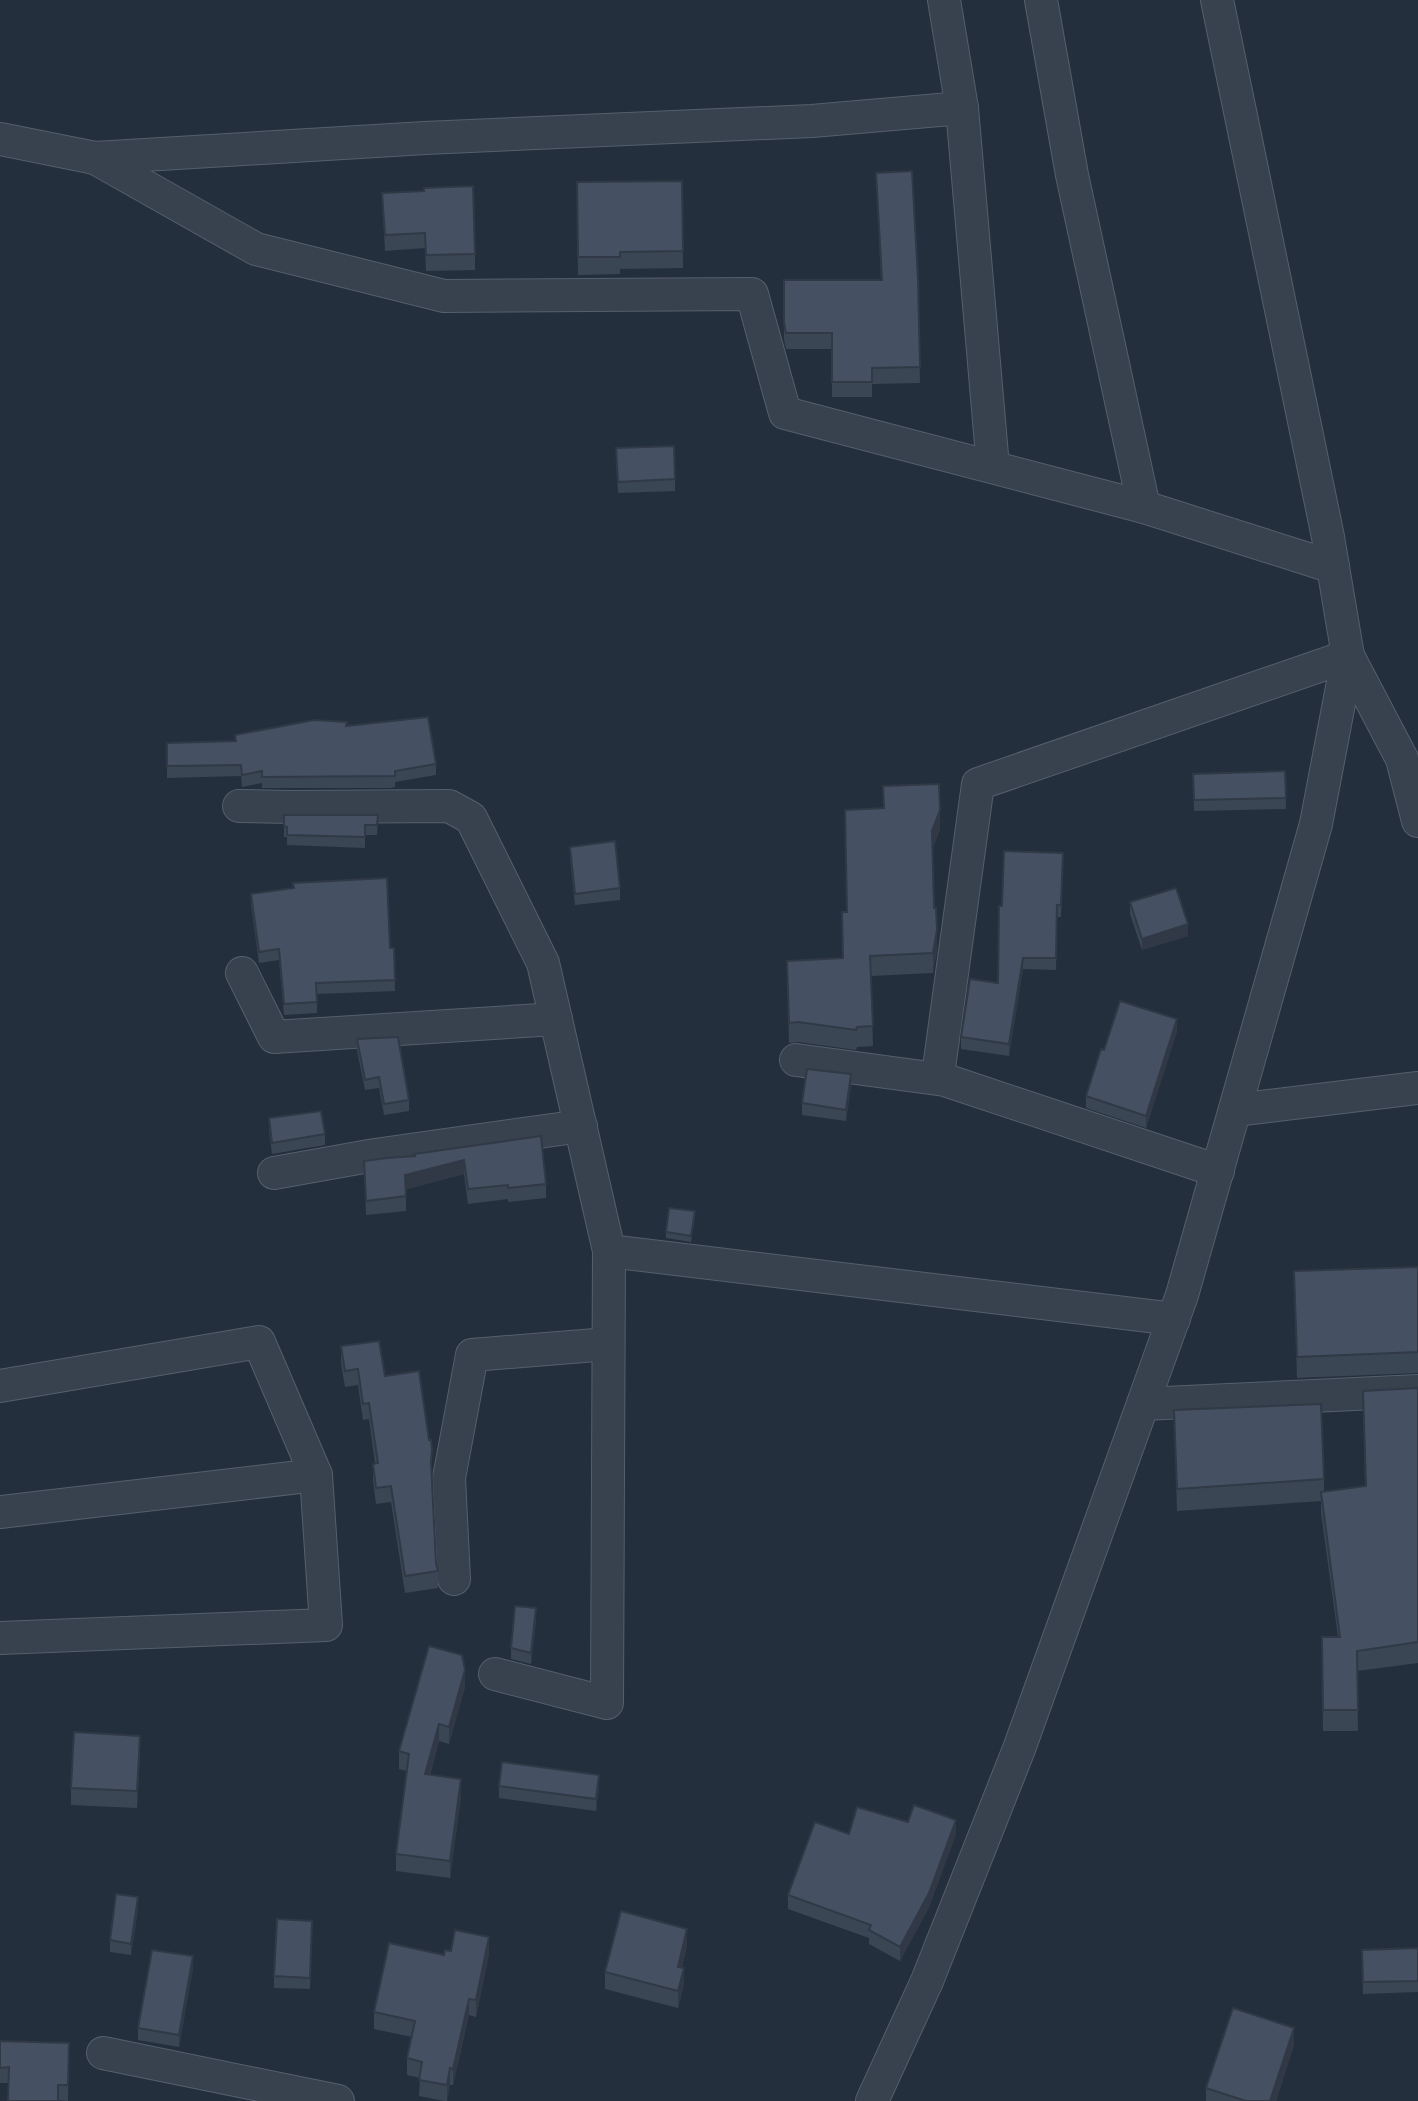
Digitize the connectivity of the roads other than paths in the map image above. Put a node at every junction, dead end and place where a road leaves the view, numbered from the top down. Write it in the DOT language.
graph roads {
  1 [pos="944,0"];
  2 [pos="1041,0"];
  3 [pos="1217,0"];
  4 [pos="962,108"];
  5 [pos="0,139"];
  6 [pos="96,158"];
  7 [pos="993,467"];
  8 [pos="1144,507"];
  9 [pos="1333,567"];
  10 [pos="1348,656"];
  11 [pos="239,806"];
  12 [pos="1418,821"];
  13 [pos="242,973"];
  14 [pos="556,1019"];
  15 [pos="796,1060"];
  16 [pos="939,1068"];
  17 [pos="1418,1088"];
  18 [pos="1235,1110"];
  19 [pos="580,1126"];
  20 [pos="1218,1171"];
  21 [pos="274,1173"];
  22 [pos="609,1251"];
  23 [pos="1174,1319"];
  24 [pos="608,1344"];
  25 [pos="0,1386"];
  26 [pos="1418,1391"];
  27 [pos="1143,1404"];
  28 [pos="316,1475"];
  29 [pos="0,1512"];
  30 [pos="454,1579"];
  31 [pos="0,1638"];
  32 [pos="495,1674"];
  33 [pos="103,2053"];
  34 [pos="338,2101"];
  35 [pos="872,2101"];
  1 -- 4 [label="street"];
  2 -- 8 [label="street"];
  3 -- 9 [label="street"];
  4 -- 6 [label="street"];
  4 -- 7 [label="street"];
  5 -- 6 [label="street"];
  6 -- 7 [label="street"];
  7 -- 8 [label="street"];
  8 -- 9 [label="street"];
  9 -- 10 [label="street"];
  10 -- 12 [label="street"];
  10 -- 16 [label="street"];
  10 -- 18 [label="street"];
  11 -- 14 [label="street"];
  13 -- 14 [label="street"];
  14 -- 19 [label="street"];
  15 -- 20 [label="street"];
  17 -- 18 [label="street"];
  18 -- 20 [label="street"];
  19 -- 21 [label="street"];
  19 -- 22 [label="street"];
  20 -- 23 [label="street"];
  22 -- 23 [label="street"];
  22 -- 24 [label="street"];
  23 -- 27 [label="street"];
  24 -- 30 [label="street"];
  24 -- 32 [label="street"];
  25 -- 28 [label="street"];
  26 -- 27 [label="street"];
  27 -- 35 [label="street"];
  28 -- 29 [label="street"];
  28 -- 31 [label="street"];
  33 -- 34 [label="street"];
}
